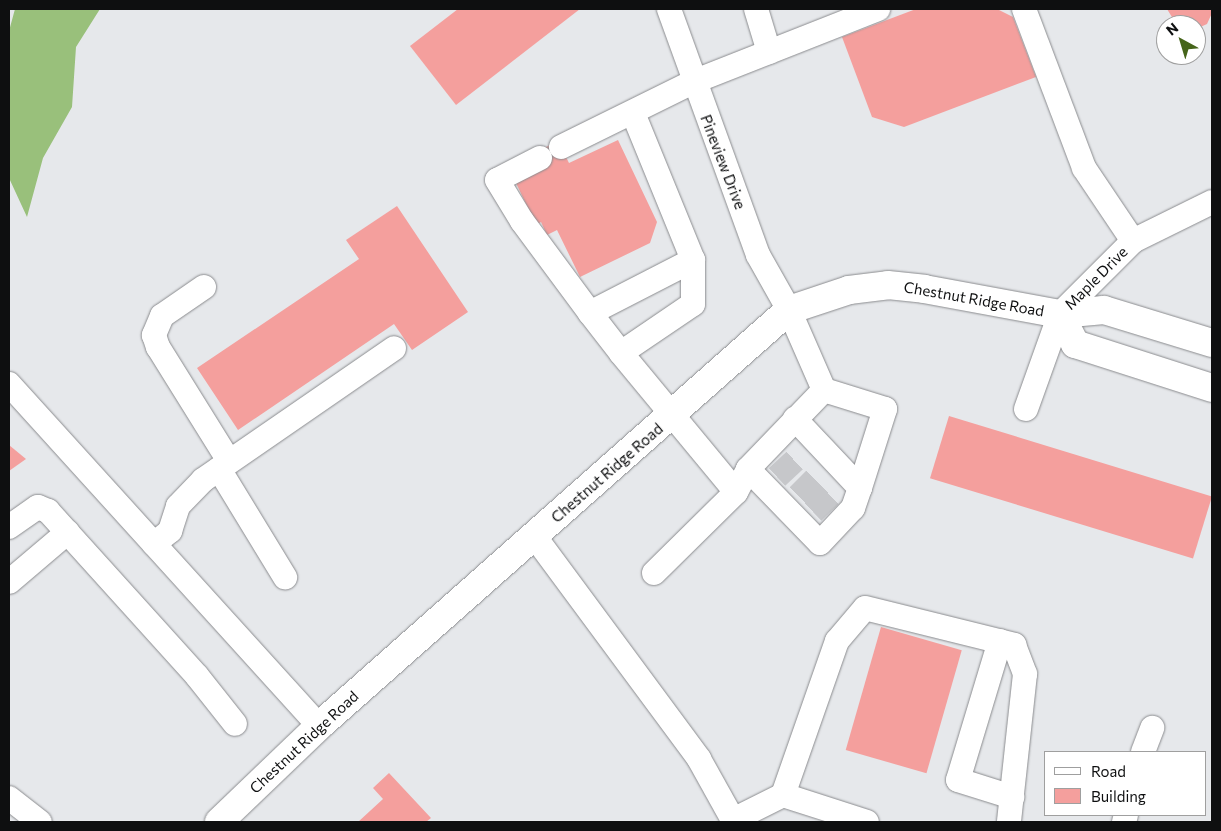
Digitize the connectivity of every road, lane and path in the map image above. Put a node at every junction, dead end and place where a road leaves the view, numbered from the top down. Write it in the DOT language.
graph roads {
  1 [pos="670,9"];
  2 [pos="756,9"];
  3 [pos="878,9"];
  4 [pos="1024,9"];
  5 [pos="769,52"];
  6 [pos="693,82"];
  7 [pos="633,113"];
  8 [pos="540,158"];
  9 [pos="515,170"];
  10 [pos="1212,202"];
  11 [pos="1133,241"];
  12 [pos="693,260"];
  13 [pos="204,287"];
  14 [pos="790,310"];
  15 [pos="590,313"];
  16 [pos="1060,314"];
  17 [pos="1212,344"];
  18 [pos="394,348"];
  19 [pos="621,353"];
  20 [pos="9,384"];
  21 [pos="1212,388"];
  22 [pos="824,390"];
  23 [pos="1026,409"];
  24 [pos="672,415"];
  25 [pos="795,419"];
  26 [pos="224,465"];
  27 [pos="748,469"];
  28 [pos="840,477"];
  29 [pos="736,492"];
  30 [pos="9,527"];
  31 [pos="68,532"];
  32 [pos="535,537"];
  33 [pos="154,544"];
  34 [pos="654,573"];
  35 [pos="285,577"];
  36 [pos="9,582"];
  37 [pos="1000,641"];
  38 [pos="235,724"];
  39 [pos="319,726"];
  40 [pos="1152,728"];
  41 [pos="1143,751"];
  42 [pos="783,795"];
  43 [pos="9,798"];
  44 [pos="1012,798"];
  45 [pos="733,821"];
  46 [pos="40,822"];
  47 [pos="219,822"];
  48 [pos="867,822"];
  49 [pos="1009,822"];
  1 -- 6 [label="street, Pineview Drive"];
  2 -- 5 [label="street"];
  3 -- 5 [label="street"];
  4 -- 11 [label="street"];
  5 -- 6 [label="street"];
  6 -- 7 [label="street"];
  6 -- 14 [label="street, Pineview Drive"];
  7 -- 9 [label="street"];
  7 -- 12 [label="street"];
  8 -- 9 [label="street"];
  9 -- 15 [label="street"];
  10 -- 11 [label="street, Maple Drive"];
  11 -- 16 [label="street, Maple Drive"];
  12 -- 15 [label="street"];
  12 -- 19 [label="street"];
  13 -- 26 [label="street"];
  14 -- 16 [label="main road, Chestnut Ridge Road"];
  14 -- 22 [label="street, Pineview Drive"];
  14 -- 24 [label="main road, Chestnut Ridge Road"];
  15 -- 19 [label="street"];
  16 -- 17 [label="main road, Chestnut Ridge Road"];
  16 -- 21 [label="main road, Chestnut Ridge Road"];
  16 -- 23 [label="street"];
  18 -- 26 [label="street"];
  19 -- 24 [label="street"];
  20 -- 33 [label="street"];
  22 -- 25 [label="street"];
  22 -- 28 [label="street"];
  24 -- 29 [label="street"];
  24 -- 32 [label="main road, Chestnut Ridge Road"];
  25 -- 27 [label="street"];
  25 -- 28 [label="street"];
  26 -- 33 [label="street"];
  26 -- 35 [label="street"];
  27 -- 28 [label="street"];
  27 -- 29 [label="street"];
  29 -- 34 [label="street"];
  30 -- 31 [label="street"];
  31 -- 36 [label="street"];
  31 -- 38 [label="street"];
  32 -- 39 [label="main road, Chestnut Ridge Road"];
  32 -- 45 [label="street"];
  33 -- 39 [label="street"];
  37 -- 42 [label="street"];
  37 -- 44 [label="street"];
  37 -- 44 [label="street"];
  39 -- 47 [label="main road, Chestnut Ridge Road"];
  40 -- 41 [label="street"];
  42 -- 45 [label="street"];
  42 -- 48 [label="street"];
  43 -- 46 [label="street"];
  44 -- 49 [label="street"];
}
